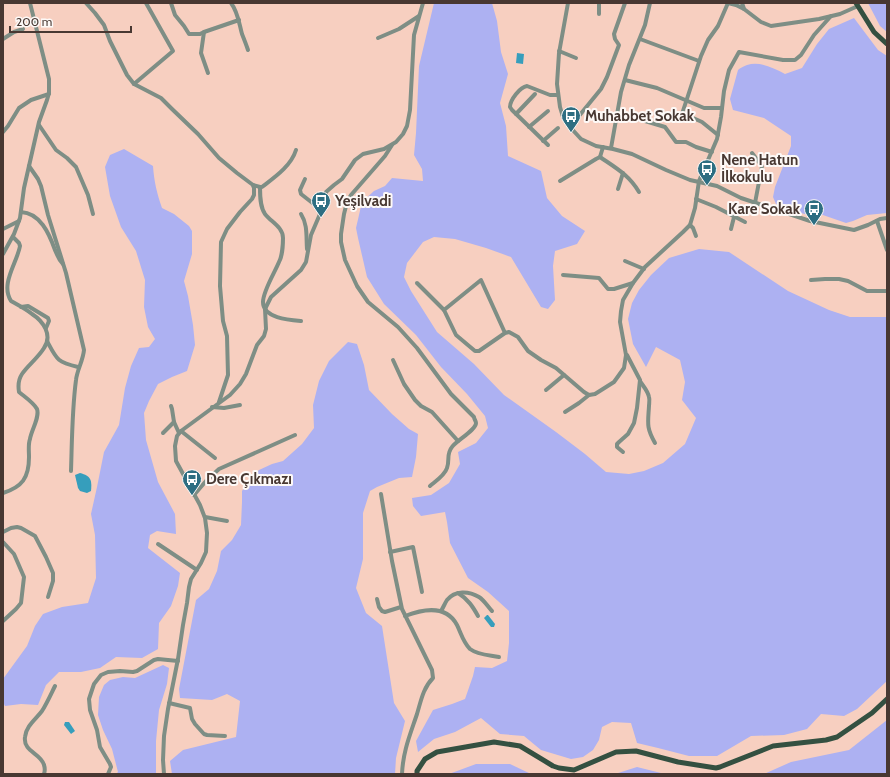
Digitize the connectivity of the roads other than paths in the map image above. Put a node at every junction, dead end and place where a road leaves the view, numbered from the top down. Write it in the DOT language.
graph roads {
  1 [pos="30,3"];
  2 [pos="86,3"];
  3 [pos="146,3"];
  4 [pos="171,3"];
  5 [pos="231,3"];
  6 [pos="423,3"];
  7 [pos="568,3"];
  8 [pos="599,3"];
  9 [pos="625,3"];
  10 [pos="650,3"];
  11 [pos="742,3"];
  12 [pos="857,4"];
  13 [pos="744,9"];
  14 [pos="598,14"];
  15 [pos="420,15"];
  16 [pos="831,16"];
  17 [pos="239,20"];
  18 [pos="23,29"];
  19 [pos="204,32"];
  20 [pos="378,38"];
  21 [pos="3,39"];
  22 [pos="640,39"];
  23 [pos="887,44"];
  24 [pos="248,50"];
  25 [pos="559,51"];
  26 [pos="576,58"];
  27 [pos="699,61"];
  28 [pos="208,73"];
  29 [pos="624,80"];
  30 [pos="134,84"];
  31 [pos="49,94"];
  32 [pos="535,94"];
  33 [pos="558,95"];
  34 [pos="686,100"];
  35 [pos="722,108"];
  36 [pos="548,111"];
  37 [pos="516,114"];
  38 [pos="617,114"];
  39 [pos="39,125"];
  40 [pos="529,127"];
  41 [pos="570,127"];
  42 [pos="558,128"];
  43 [pos="3,132"];
  44 [pos="718,135"];
  45 [pos="543,141"];
  46 [pos="394,143"];
  47 [pos="548,146"];
  48 [pos="603,147"];
  49 [pos="611,148"];
  50 [pos="296,150"];
  51 [pos="712,152"];
  52 [pos="752,153"];
  53 [pos="600,157"];
  54 [pos="29,166"];
  55 [pos="623,173"];
  56 [pos="305,179"];
  57 [pos="560,181"];
  58 [pos="699,181"];
  59 [pos="253,185"];
  60 [pos="260,187"];
  61 [pos="618,189"];
  62 [pos="639,192"];
  63 [pos="696,199"];
  64 [pos="755,203"];
  65 [pos="21,212"];
  66 [pos="93,214"];
  67 [pos="301,214"];
  68 [pos="320,214"];
  69 [pos="734,217"];
  70 [pos="887,218"];
  71 [pos="877,221"];
  72 [pos="19,222"];
  73 [pos="745,222"];
  74 [pos="690,225"];
  75 [pos="3,229"];
  76 [pos="731,229"];
  77 [pos="696,236"];
  78 [pos="13,237"];
  79 [pos="887,250"];
  80 [pos="3,254"];
  81 [pos="308,254"];
  82 [pos="625,261"];
  83 [pos="64,266"];
  84 [pos="644,269"];
  85 [pos="563,275"];
  86 [pos="810,280"];
  87 [pos="417,283"];
  88 [pos="633,283"];
  89 [pos="887,291"];
  90 [pos="20,307"];
  91 [pos="265,309"];
  92 [pos="444,310"];
  93 [pos="301,321"];
  94 [pos="46,328"];
  95 [pos="505,333"];
  96 [pos="47,341"];
  97 [pos="626,354"];
  98 [pos="393,360"];
  99 [pos="78,367"];
  100 [pos="564,375"];
  101 [pos="640,380"];
  102 [pos="546,390"];
  103 [pos="590,395"];
  104 [pos="219,403"];
  105 [pos="240,405"];
  106 [pos="171,406"];
  107 [pos="212,408"];
  108 [pos="565,412"];
  109 [pos="174,422"];
  110 [pos="180,432"];
  111 [pos="163,433"];
  112 [pos="295,436"];
  113 [pos="458,441"];
  114 [pos="655,443"];
  115 [pos="623,452"];
  116 [pos="215,458"];
  117 [pos="72,471"];
  118 [pos="430,486"];
  119 [pos="3,493"];
  120 [pos="380,494"];
  121 [pos="194,496"];
  122 [pos="205,517"];
  123 [pos="228,520"];
  124 [pos="3,532"];
  125 [pos="3,542"];
  126 [pos="158,544"];
  127 [pos="390,552"];
  128 [pos="197,570"];
  129 [pos="422,592"];
  130 [pos="458,593"];
  131 [pos="48,597"];
  132 [pos="377,599"];
  133 [pos="401,607"];
  134 [pos="492,611"];
  135 [pos="441,612"];
  136 [pos="405,616"];
  137 [pos="478,616"];
  138 [pos="3,621"];
  139 [pos="499,657"];
  140 [pos="178,661"];
  141 [pos="55,686"];
  142 [pos="887,699"];
  143 [pos="169,703"];
  144 [pos="225,736"];
  145 [pos="44,774"];
  146 [pos="108,774"];
  147 [pos="164,774"];
  148 [pos="402,774"];
  149 [pos="417,774"];
  1 -- 31 [label="street"];
  2 -- 30 [label="street"];
  3 -- 30 [label="street"];
  4 -- 19 [label="street"];
  5 -- 17 [label="street"];
  6 -- 15 [label="street"];
  7 -- 25 [label="street"];
  8 -- 14 [label="street"];
  9 -- 41 [label="street"];
  10 -- 22 [label="street"];
  11 -- 13 [label="street"];
  12 -- 16 [label="street"];
  12 -- 23 [label="main road"];
  13 -- 16 [label="street"];
  13 -- 27 [label="street"];
  15 -- 20 [label="street"];
  15 -- 46 [label="street"];
  16 -- 35 [label="street"];
  17 -- 19 [label="street"];
  17 -- 24 [label="street"];
  18 -- 21 [label="street"];
  19 -- 28 [label="street"];
  22 -- 27 [label="street"];
  22 -- 29 [label="street"];
  25 -- 26 [label="street"];
  25 -- 33 [label="street"];
  27 -- 34 [label="street"];
  29 -- 34 [label="street"];
  29 -- 38 [label="street"];
  30 -- 59 [label="street"];
  31 -- 39 [label="street"];
  31 -- 43 [label="street"];
  32 -- 37 [label="street"];
  33 -- 37 [label="street"];
  33 -- 41 [label="street"];
  34 -- 35 [label="street"];
  34 -- 44 [label="street"];
  35 -- 44 [label="street"];
  36 -- 40 [label="street"];
  37 -- 40 [label="street"];
  38 -- 49 [label="street"];
  38 -- 51 [label="street"];
  39 -- 54 [label="street"];
  39 -- 66 [label="street"];
  40 -- 45 [label="street"];
  41 -- 48 [label="street"];
  42 -- 45 [label="street"];
  44 -- 51 [label="street"];
  45 -- 47 [label="street"];
  46 -- 68 [label="street"];
  46 -- 113 [label="street"];
  48 -- 49 [label="street"];
  48 -- 53 [label="street"];
  49 -- 58 [label="street"];
  50 -- 60 [label="street"];
  51 -- 58 [label="street"];
  52 -- 64 [label="street"];
  53 -- 55 [label="street"];
  53 -- 57 [label="street"];
  54 -- 65 [label="street"];
  54 -- 83 [label="street"];
  55 -- 61 [label="street"];
  55 -- 62 [label="street"];
  56 -- 68 [label="street"];
  58 -- 63 [label="street"];
  58 -- 64 [label="street"];
  59 -- 60 [label="street"];
  59 -- 104 [label="street"];
  60 -- 91 [label="street"];
  63 -- 69 [label="street"];
  63 -- 74 [label="street"];
  64 -- 71 [label="street"];
  65 -- 72 [label="street"];
  65 -- 83 [label="street"];
  67 -- 81 [label="street"];
  68 -- 81 [label="street"];
  69 -- 73 [label="street"];
  69 -- 76 [label="street"];
  70 -- 71 [label="street"];
  71 -- 79 [label="street"];
  72 -- 75 [label="street"];
  72 -- 78 [label="street"];
  74 -- 77 [label="street"];
  74 -- 84 [label="street"];
  78 -- 80 [label="street"];
  78 -- 90 [label="street"];
  81 -- 91 [label="street"];
  82 -- 84 [label="street"];
  83 -- 99 [label="street"];
  84 -- 88 [label="street"];
  85 -- 88 [label="street"];
  86 -- 89 [label="street"];
  87 -- 92 [label="street"];
  88 -- 97 [label="street"];
  90 -- 94 [label="street"];
  90 -- 94 [label="street"];
  91 -- 93 [label="street"];
  91 -- 104 [label="street"];
  92 -- 95 [label="street"];
  92 -- 95 [label="street"];
  94 -- 96 [label="street"];
  95 -- 100 [label="street"];
  96 -- 99 [label="street"];
  96 -- 119 [label="street"];
  97 -- 101 [label="street"];
  97 -- 103 [label="street"];
  98 -- 113 [label="street"];
  99 -- 117 [label="street"];
  100 -- 102 [label="street"];
  100 -- 103 [label="street"];
  101 -- 114 [label="street"];
  101 -- 115 [label="street"];
  103 -- 108 [label="street"];
  104 -- 107 [label="street"];
  105 -- 107 [label="street"];
  106 -- 109 [label="street"];
  107 -- 110 [label="street"];
  109 -- 110 [label="street"];
  109 -- 111 [label="street"];
  110 -- 116 [label="street"];
  110 -- 121 [label="street"];
  112 -- 121 [label="street"];
  113 -- 118 [label="street"];
  120 -- 127 [label="street"];
  121 -- 122 [label="street"];
  122 -- 123 [label="street"];
  122 -- 128 [label="street"];
  124 -- 131 [label="street"];
  125 -- 138 [label="street"];
  126 -- 128 [label="street"];
  127 -- 129 [label="street"];
  127 -- 133 [label="street"];
  128 -- 140 [label="street"];
  130 -- 134 [label="street"];
  130 -- 135 [label="street"];
  130 -- 137 [label="street"];
  132 -- 133 [label="street"];
  133 -- 136 [label="street"];
  135 -- 136 [label="street"];
  135 -- 139 [label="street"];
  136 -- 148 [label="street"];
  140 -- 143 [label="street"];
  140 -- 146 [label="street"];
  141 -- 145 [label="street"];
  142 -- 149 [label="main road"];
  143 -- 144 [label="street"];
  143 -- 147 [label="street"];
}
